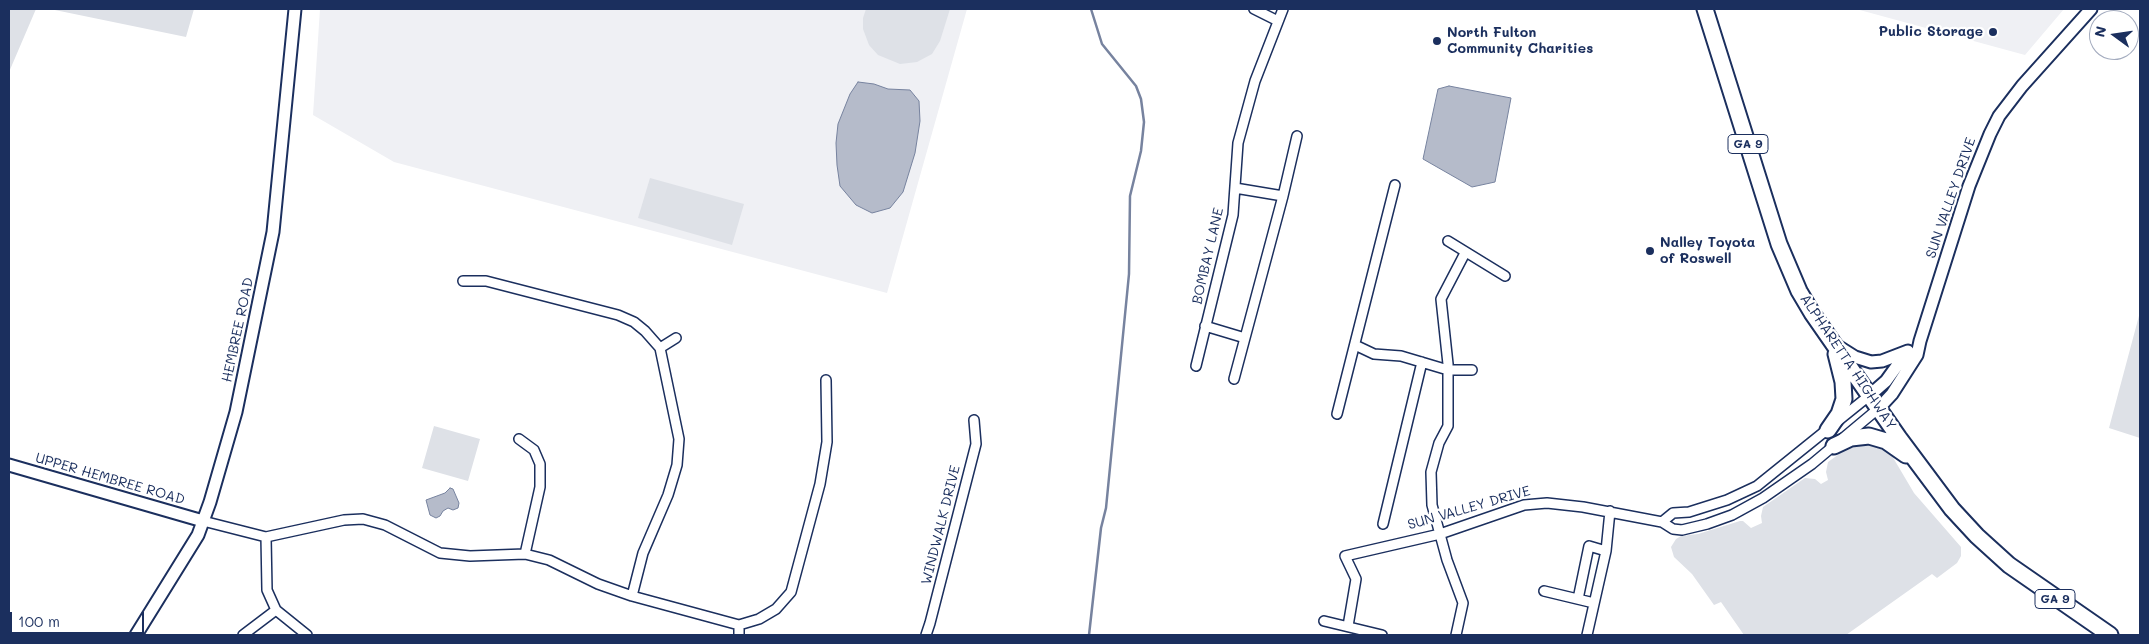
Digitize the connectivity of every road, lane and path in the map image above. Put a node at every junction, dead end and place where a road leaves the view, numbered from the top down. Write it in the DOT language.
graph roads {
  1 [pos="296,9"];
  2 [pos="1254,9"];
  3 [pos="1283,9"];
  4 [pos="1705,9"];
  5 [pos="2091,9"];
  6 [pos="1278,21"];
  7 [pos="1297,136"];
  8 [pos="1395,185"];
  9 [pos="1234,188"];
  10 [pos="1283,196"];
  11 [pos="1448,241"];
  12 [pos="1465,253"];
  13 [pos="1505,276"];
  14 [pos="464,281"];
  15 [pos="1205,326"];
  16 [pos="676,338"];
  17 [pos="1245,338"];
  18 [pos="1920,341"];
  19 [pos="1832,343"];
  20 [pos="1355,345"];
  21 [pos="660,348"];
  22 [pos="1908,351"];
  23 [pos="1422,362"];
  24 [pos="1196,366"];
  25 [pos="1448,370"];
  26 [pos="1472,370"];
  27 [pos="1234,379"];
  28 [pos="826,380"];
  29 [pos="1874,402"];
  30 [pos="1337,414"];
  31 [pos="974,420"];
  32 [pos="1828,430"];
  33 [pos="518,439"];
  34 [pos="1834,446"];
  35 [pos="9,465"];
  36 [pos="1924,472"];
  37 [pos="1610,512"];
  38 [pos="203,521"];
  39 [pos="1662,522"];
  40 [pos="1383,524"];
  41 [pos="1440,534"];
  42 [pos="266,537"];
  43 [pos="1606,551"];
  44 [pos="525,554"];
  45 [pos="1544,591"];
  46 [pos="632,596"];
  47 [pos="1578,599"];
  48 [pos="1594,603"];
  49 [pos="276,610"];
  50 [pos="1324,620"];
  51 [pos="739,625"];
  52 [pos="1348,626"];
  53 [pos="136,635"];
  54 [pos="243,635"];
  55 [pos="307,635"];
  56 [pos="739,635"];
  57 [pos="926,635"];
  58 [pos="1382,635"];
  59 [pos="1456,635"];
  60 [pos="1587,635"];
  61 [pos="2110,635"];
  1 -- 38 [label="street, HEMBREE ROAD"];
  2 -- 6 [label="street"];
  3 -- 6 [label="street, BOMBAY LANE"];
  4 -- 19 [label="highway, ALPHARETTA HIGHWAY / GA 9"];
  5 -- 18 [label="street, SUN VALLEY DRIVE"];
  6 -- 9 [label="street, BOMBAY LANE"];
  7 -- 10 [label="street"];
  8 -- 20 [label="street"];
  9 -- 10 [label="street"];
  9 -- 15 [label="street, BOMBAY LANE"];
  10 -- 17 [label="street"];
  11 -- 12 [label="street"];
  12 -- 13 [label="street"];
  12 -- 25 [label="street"];
  14 -- 21 [label="street"];
  15 -- 17 [label="street"];
  15 -- 24 [label="street, BOMBAY LANE"];
  16 -- 21 [label="street"];
  17 -- 27 [label="street"];
  18 -- 22 [label="street, SUN VALLEY DRIVE"];
  18 -- 29 [label="street, SUN VALLEY DRIVE"];
  19 -- 22 [label="street"];
  19 -- 29 [label="highway, ALPHARETTA HIGHWAY / GA 9"];
  19 -- 32 [label="highway"];
  20 -- 23 [label="street"];
  20 -- 30 [label="street"];
  21 -- 46 [label="street"];
  22 -- 29 [label="street, SUN VALLEY DRIVE"];
  23 -- 25 [label="street"];
  23 -- 40 [label="street"];
  25 -- 26 [label="street"];
  25 -- 41 [label="street"];
  28 -- 51 [label="street"];
  29 -- 32 [label="street, SUN VALLEY DRIVE"];
  29 -- 34 [label="street, SUN VALLEY DRIVE"];
  29 -- 36 [label="highway, ALPHARETTA HIGHWAY / GA 9"];
  31 -- 57 [label="street, WINDWALK DRIVE"];
  32 -- 39 [label="street, SUN VALLEY DRIVE"];
  33 -- 44 [label="street"];
  34 -- 36 [label="highway"];
  34 -- 39 [label="street, SUN VALLEY DRIVE"];
  35 -- 38 [label="street, UPPER HEMBREE ROAD"];
  36 -- 61 [label="highway, ALPHARETTA HIGHWAY / GA 9"];
  37 -- 39 [label="street, SUN VALLEY DRIVE"];
  37 -- 41 [label="street, SUN VALLEY DRIVE"];
  37 -- 43 [label="street"];
  38 -- 42 [label="street"];
  38 -- 53 [label="street, HEMBREE ROAD"];
  41 -- 52 [label="street, SUN VALLEY DRIVE"];
  41 -- 59 [label="street"];
  42 -- 44 [label="street"];
  42 -- 49 [label="street"];
  43 -- 47 [label="street"];
  43 -- 48 [label="street"];
  44 -- 46 [label="street"];
  45 -- 47 [label="street"];
  46 -- 51 [label="street"];
  47 -- 48 [label="street"];
  48 -- 60 [label="street"];
  49 -- 54 [label="street"];
  49 -- 55 [label="street"];
  50 -- 52 [label="street"];
  51 -- 56 [label="street"];
  52 -- 58 [label="street"];
}
